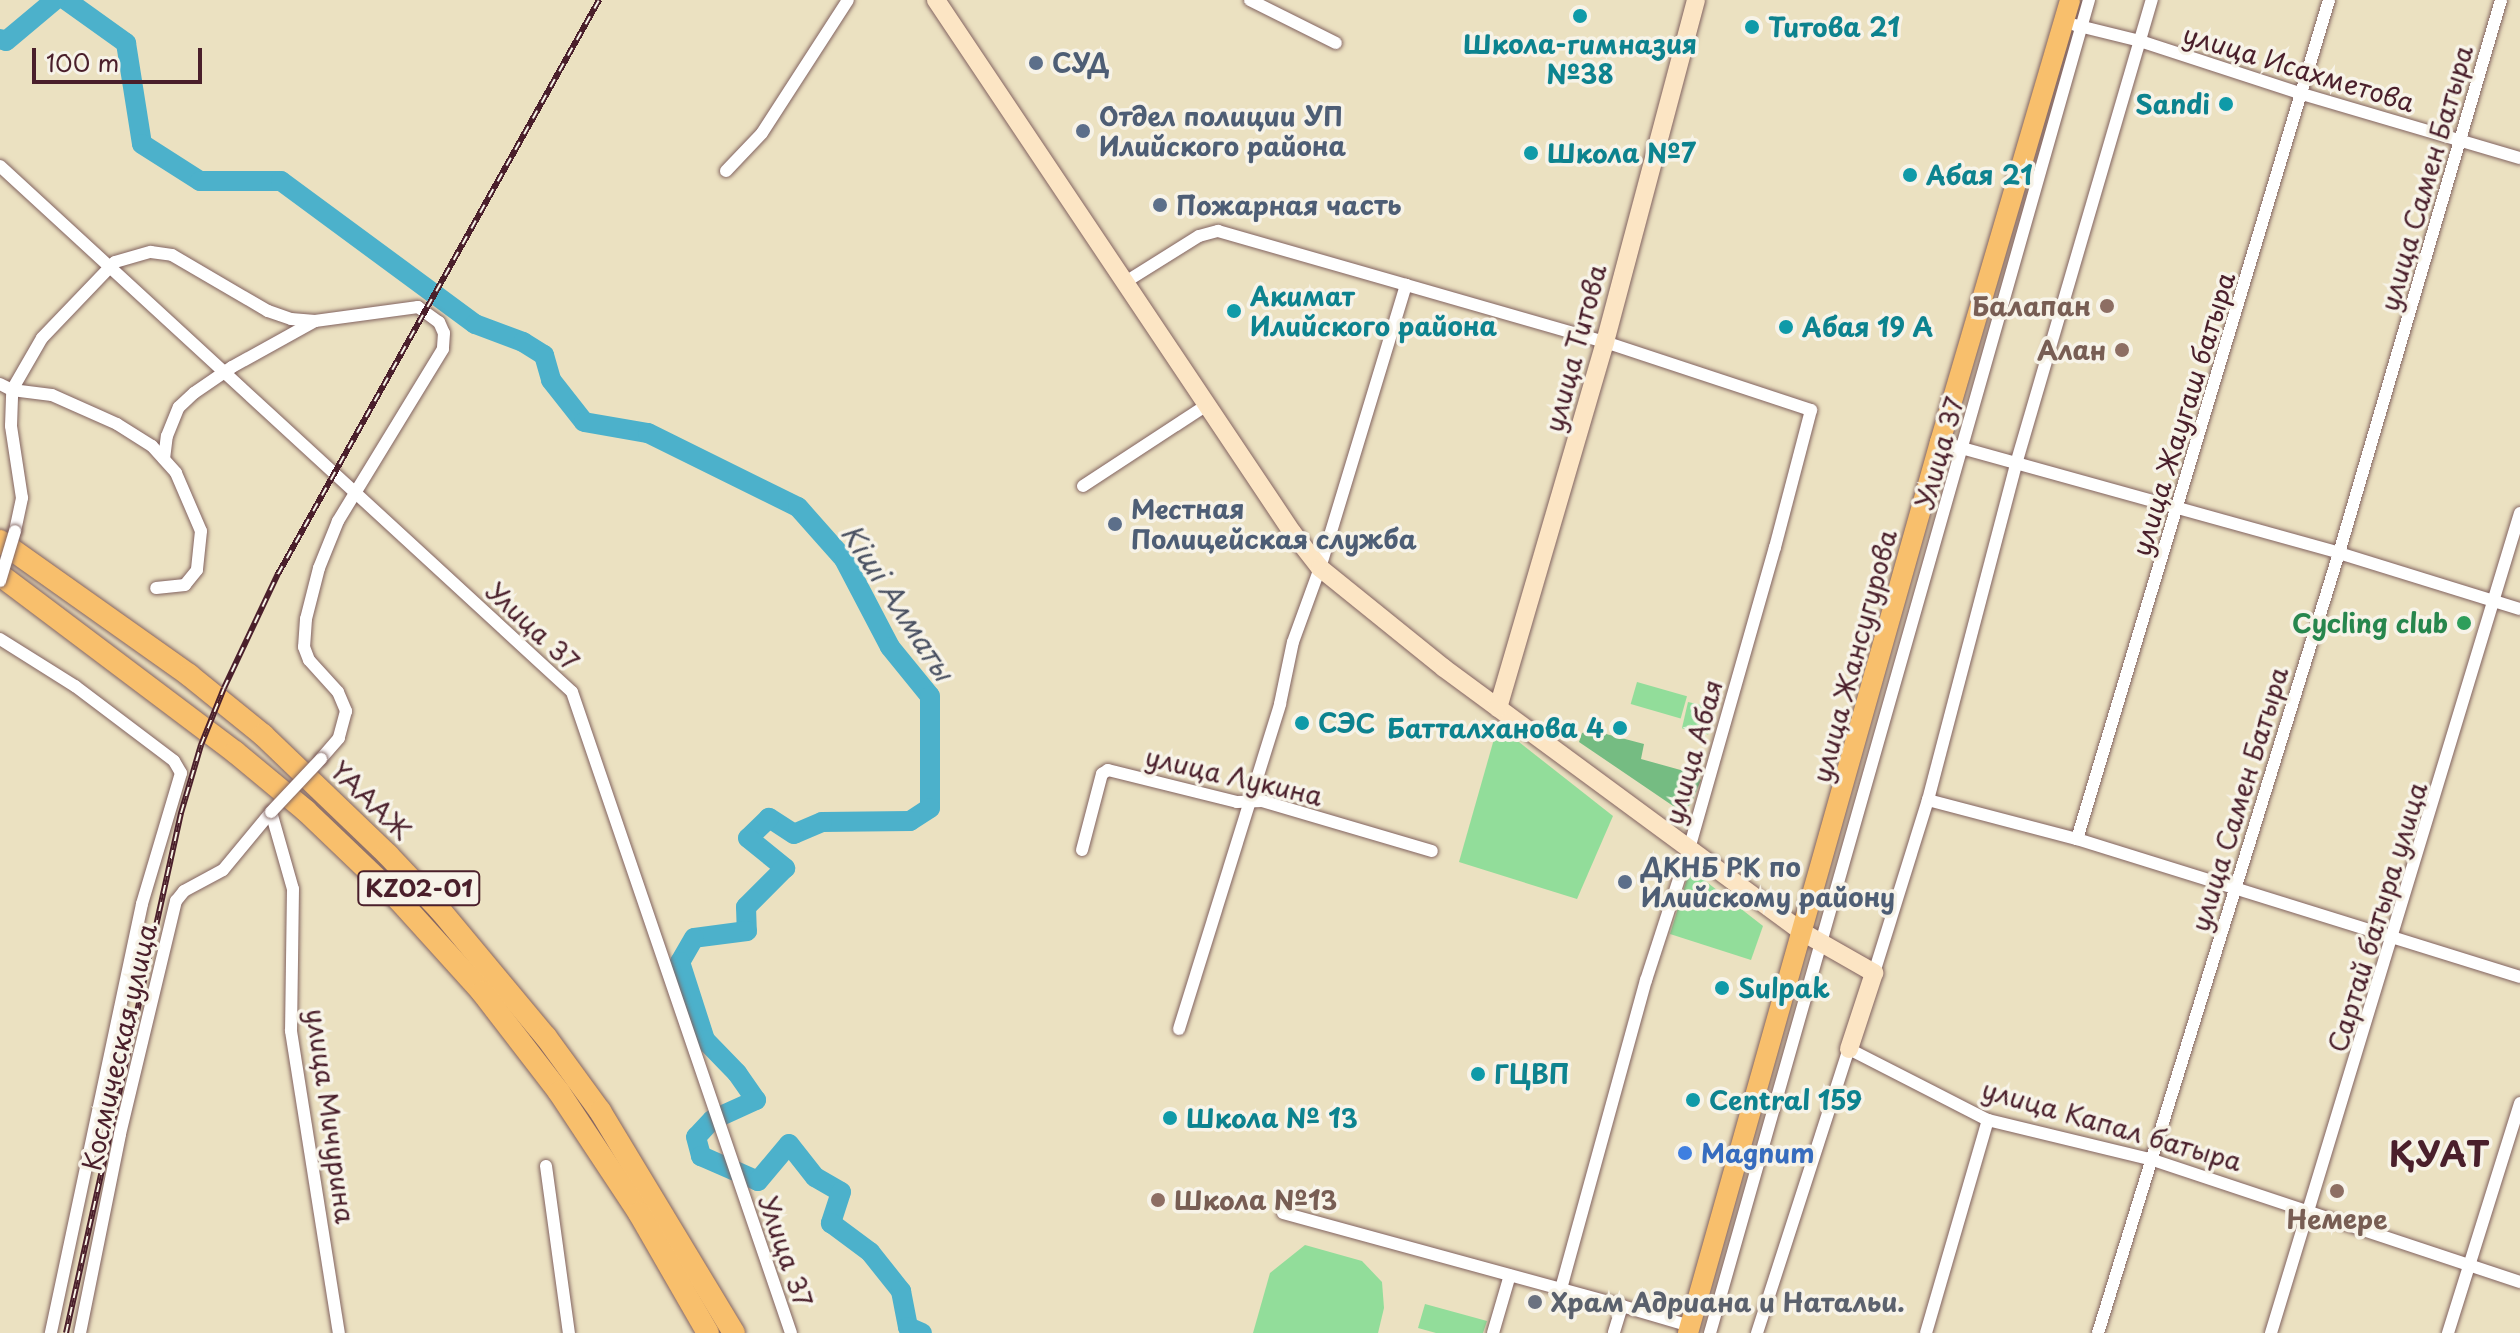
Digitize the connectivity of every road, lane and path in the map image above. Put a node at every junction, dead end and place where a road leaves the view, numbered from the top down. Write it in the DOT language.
graph roads {
  1 [pos="848,0"];
  2 [pos="936,0"];
  3 [pos="1250,0"];
  4 [pos="1696,0"];
  5 [pos="2070,0"];
  6 [pos="2089,0"];
  7 [pos="2152,0"];
  8 [pos="2329,0"];
  9 [pos="2501,0"];
  10 [pos="2064,22"];
  11 [pos="2140,41"];
  12 [pos="1336,43"];
  13 [pos="2302,94"];
  14 [pos="2460,141"];
  15 [pos="2520,158"];
  16 [pos="0,166"];
  17 [pos="726,171"];
  18 [pos="1127,281"];
  19 [pos="1406,285"];
  20 [pos="315,321"];
  21 [pos="1605,342"];
  22 [pos="6,387"];
  23 [pos="1207,405"];
  24 [pos="1940,442"];
  25 [pos="164,459"];
  26 [pos="2016,464"];
  27 [pos="1083,486"];
  28 [pos="2177,510"];
  29 [pos="2520,513"];
  30 [pos="8,536"];
  31 [pos="2339,553"];
  32 [pos="1320,568"];
  33 [pos="0,575"];
  34 [pos="0,581"];
  35 [pos="156,588"];
  36 [pos="2495,601"];
  37 [pos="2520,609"];
  38 [pos="0,639"];
  39 [pos="1498,708"];
  40 [pos="1928,800"];
  41 [pos="1249,802"];
  42 [pos="271,812"];
  43 [pos="2077,839"];
  44 [pos="1689,848"];
  45 [pos="1082,850"];
  46 [pos="1432,851"];
  47 [pos="2233,890"];
  48 [pos="1804,933"];
  49 [pos="2394,938"];
  50 [pos="1874,973"];
  51 [pos="2520,977"];
  52 [pos="1179,1029"];
  53 [pos="1849,1049"];
  54 [pos="2520,1103"];
  55 [pos="1988,1120"];
  56 [pos="2153,1160"];
  57 [pos="546,1166"];
  58 [pos="2309,1212"];
  59 [pos="1283,1213"];
  60 [pos="2470,1265"];
  61 [pos="1510,1275"];
  62 [pos="2520,1282"];
  63 [pos="1561,1289"];
  64 [pos="1622,1306"];
  65 [pos="1689,1330"];
  66 [pos="82,1332"];
  67 [pos="51,1333"];
  68 [pos="339,1333"];
  69 [pos="569,1333"];
  70 [pos="708,1333"];
  71 [pos="734,1333"];
  72 [pos="791,1333"];
  73 [pos="1493,1333"];
  74 [pos="1614,1333"];
  75 [pos="1710,1333"];
  76 [pos="1757,1333"];
  77 [pos="1926,1333"];
  78 [pos="2098,1333"];
  79 [pos="2271,1333"];
  80 [pos="2448,1333"];
  1 -- 17 [label="street"];
  2 -- 18 [label="main road"];
  3 -- 12 [label="street"];
  4 -- 21 [label="main road, улица Титова"];
  5 -- 10 [label="main road, улица Жансугурова"];
  6 -- 75 [label="street, Улица 37"];
  7 -- 11 [label="street"];
  8 -- 13 [label="street, улица Жаугаш батыра"];
  9 -- 14 [label="street, улица Самен Батыра"];
  10 -- 11 [label="street, улица Исахметова"];
  10 -- 24 [label="main road, улица Жансугурова"];
  11 -- 13 [label="street, улица Исахметова"];
  11 -- 26 [label="street"];
  13 -- 14 [label="street, улица Исахметова"];
  13 -- 28 [label="street, улица Жаугаш батыра"];
  14 -- 15 [label="street, улица Исахметова"];
  14 -- 31 [label="street, улица Самен Батыра"];
  16 -- 72 [label="street, Улица 37"];
  18 -- 19 [label="street"];
  18 -- 23 [label="main road"];
  19 -- 21 [label="street"];
  19 -- 32 [label="street"];
  20 -- 22 [label="street"];
  20 -- 25 [label="street"];
  20 -- 42 [label="street, Космическая улица, bridge"];
  21 -- 39 [label="main road, улица Титова"];
  21 -- 44 [label="street, улица Абая"];
  22 -- 25 [label="street"];
  22 -- 30 [label="street"];
  23 -- 27 [label="street"];
  23 -- 32 [label="main road"];
  24 -- 26 [label="street"];
  24 -- 48 [label="main road, улица Жансугурова"];
  25 -- 35 [label="street"];
  26 -- 28 [label="street"];
  26 -- 40 [label="street"];
  28 -- 31 [label="street"];
  28 -- 43 [label="street, улица Жаугаш батыра"];
  29 -- 36 [label="street, Сартай батыра улица"];
  30 -- 34 [label="street, bridge"];
  30 -- 71 [label="highway, ҮАААЖ / KZ02-01"];
  31 -- 36 [label="street"];
  31 -- 47 [label="street, улица Самен Батыра"];
  32 -- 39 [label="main road"];
  32 -- 41 [label="street"];
  33 -- 70 [label="highway, ҮАААЖ / KZ02-01"];
  36 -- 37 [label="street"];
  36 -- 49 [label="street, Сартай батыра улица"];
  38 -- 67 [label="street"];
  39 -- 44 [label="main road"];
  40 -- 43 [label="street"];
  40 -- 50 [label="street"];
  41 -- 45 [label="street, улица Лукина"];
  41 -- 46 [label="street, улица Лукина"];
  41 -- 52 [label="street"];
  42 -- 66 [label="street, Космическая улица"];
  42 -- 68 [label="street, улица Мичурина"];
  43 -- 47 [label="street"];
  44 -- 48 [label="main road"];
  44 -- 63 [label="street, улица Абая"];
  47 -- 49 [label="street"];
  47 -- 56 [label="street, улица Самен Батыра"];
  48 -- 50 [label="main road"];
  48 -- 65 [label="main road, улица Жансугурова"];
  49 -- 51 [label="street"];
  49 -- 58 [label="street, Сартай батыра улица"];
  50 -- 53 [label="main road"];
  53 -- 55 [label="street, улица Капал батыра"];
  53 -- 76 [label="street"];
  54 -- 60 [label="street"];
  55 -- 56 [label="street, улица Капал батыра"];
  55 -- 77 [label="street"];
  56 -- 58 [label="street, улица Капал батыра"];
  56 -- 78 [label="street, улица Самен Батыра"];
  57 -- 69 [label="street"];
  58 -- 60 [label="street, улица Капал батыра"];
  58 -- 79 [label="street, Сартай батыра улица"];
  59 -- 61 [label="street"];
  60 -- 62 [label="street, улица Капал батыра"];
  60 -- 80 [label="street"];
  61 -- 63 [label="street"];
  61 -- 73 [label="street"];
  63 -- 64 [label="street"];
  64 -- 65 [label="street"];
  64 -- 74 [label="street"];
}
